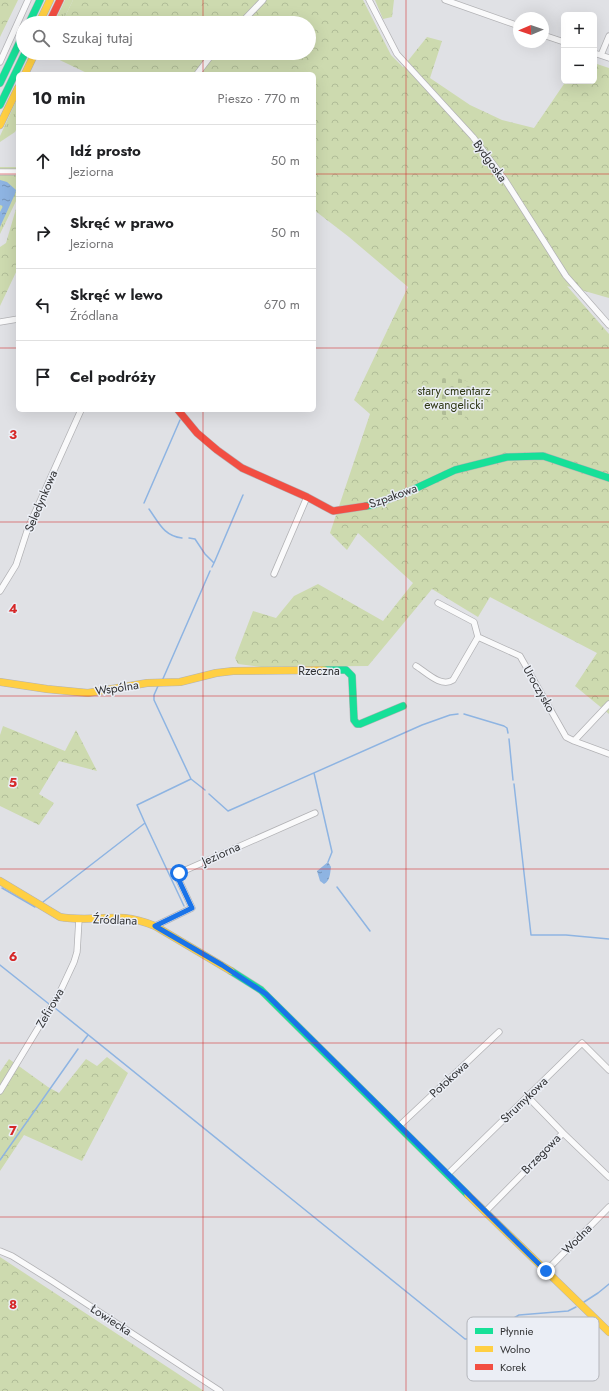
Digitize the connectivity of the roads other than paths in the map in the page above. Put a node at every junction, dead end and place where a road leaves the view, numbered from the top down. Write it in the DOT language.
graph roads {
  1 [pos="28,0"];
  2 [pos="40,0"];
  3 [pos="50,0"];
  4 [pos="60,0"];
  5 [pos="263,0"];
  6 [pos="369,0"];
  7 [pos="445,0"];
  8 [pos="21,16"];
  9 [pos="32,16"];
  10 [pos="42,16"];
  11 [pos="52,16"];
  12 [pos="248,16"];
  13 [pos="513,24"];
  14 [pos="16,27"];
  15 [pos="609,36"];
  16 [pos="549,37"];
  17 [pos="561,41"];
  18 [pos="16,50"];
  19 [pos="597,54"];
  20 [pos="601,55"];
  21 [pos="609,58"];
  22 [pos="22,60"];
  23 [pos="32,60"];
  24 [pos="208,60"];
  25 [pos="0,62"];
  26 [pos="26,72"];
  27 [pos="199,72"];
  28 [pos="0,83"];
  29 [pos="16,92"];
  30 [pos="0,105"];
  31 [pos="0,125"];
  32 [pos="0,172"];
  33 [pos="16,172"];
  34 [pos="16,319"];
  35 [pos="0,322"];
  36 [pos="609,325"];
  37 [pos="80,412"];
  38 [pos="180,412"];
  39 [pos="609,478"];
  40 [pos="307,497"];
  41 [pos="274,574"];
  42 [pos="0,591"];
  43 [pos="438,603"];
  44 [pos="478,637"];
  45 [pos="416,666"];
  46 [pos="233,671"];
  47 [pos="0,682"];
  48 [pos="609,704"];
  49 [pos="403,706"];
  50 [pos="574,741"];
  51 [pos="609,754"];
  52 [pos="315,813"];
  53 [pos="0,881"];
  54 [pos="79,919"];
  55 [pos="155,926"];
  56 [pos="499,1032"];
  57 [pos="609,1070"];
  58 [pos="0,1091"];
  59 [pos="528,1096"];
  60 [pos="399,1126"];
  61 [pos="563,1133"];
  62 [pos="448,1174"];
  63 [pos="609,1177"];
  64 [pos="609,1207"];
  65 [pos="485,1212"];
  66 [pos="0,1251"];
  67 [pos="546,1271"];
  68 [pos="594,1317"];
  69 [pos="599,1322"];
  70 [pos="609,1332"];
  71 [pos="220,1391"];
  1 -- 8 [label="street"];
  2 -- 9 [label="main road"];
  3 -- 10 [label="main road"];
  4 -- 11 [label="main road"];
  5 -- 12 [label="street"];
  6 -- 36 [label="street, Bydgoska"];
  7 -- 13 [label="street"];
  14 -- 25 [label="street"];
  15 -- 20 [label="street"];
  16 -- 17 [label="street"];
  18 -- 28 [label="main road"];
  19 -- 20 [label="street"];
  20 -- 21 [label="street"];
  22 -- 30 [label="main road"];
  23 -- 26 [label="main road"];
  24 -- 27 [label="street"];
  29 -- 31 [label="main road"];
  32 -- 33 [label="street"];
  34 -- 35 [label="street"];
  37 -- 42 [label="street, Seledynkowa"];
  38 -- 40 [label="main road, Szpakowa"];
  39 -- 40 [label="main road, Szpakowa"];
  40 -- 41 [label="street"];
  43 -- 44 [label="street"];
  44 -- 45 [label="street"];
  44 -- 50 [label="street, Uroczysko"];
  46 -- 47 [label="main road, Wspólna"];
  46 -- 49 [label="main road, Rzeczna"];
  48 -- 50 [label="street"];
  50 -- 51 [label="street"];
  52 -- 55 [label="street, Jeziorna"];
  53 -- 54 [label="main road, Źródlana"];
  54 -- 55 [label="main road, Źródlana"];
  54 -- 58 [label="street, Zefirowa"];
  55 -- 60 [label="main road, Źródlana"];
  56 -- 60 [label="street, Potokowa"];
  57 -- 59 [label="street, Strumykowa"];
  59 -- 61 [label="street, Brzegowa"];
  59 -- 62 [label="street, Strumykowa"];
  60 -- 62 [label="main road, Źródlana"];
  61 -- 63 [label="street"];
  61 -- 65 [label="street, Brzegowa"];
  62 -- 65 [label="main road, Źródlana"];
  64 -- 67 [label="street, Wodna"];
  65 -- 67 [label="main road, Źródlana"];
  66 -- 71 [label="street, Łowiecka"];
  67 -- 68 [label="main road, Źródlana"];
  69 -- 70 [label="main road, Źródlana"];
}
